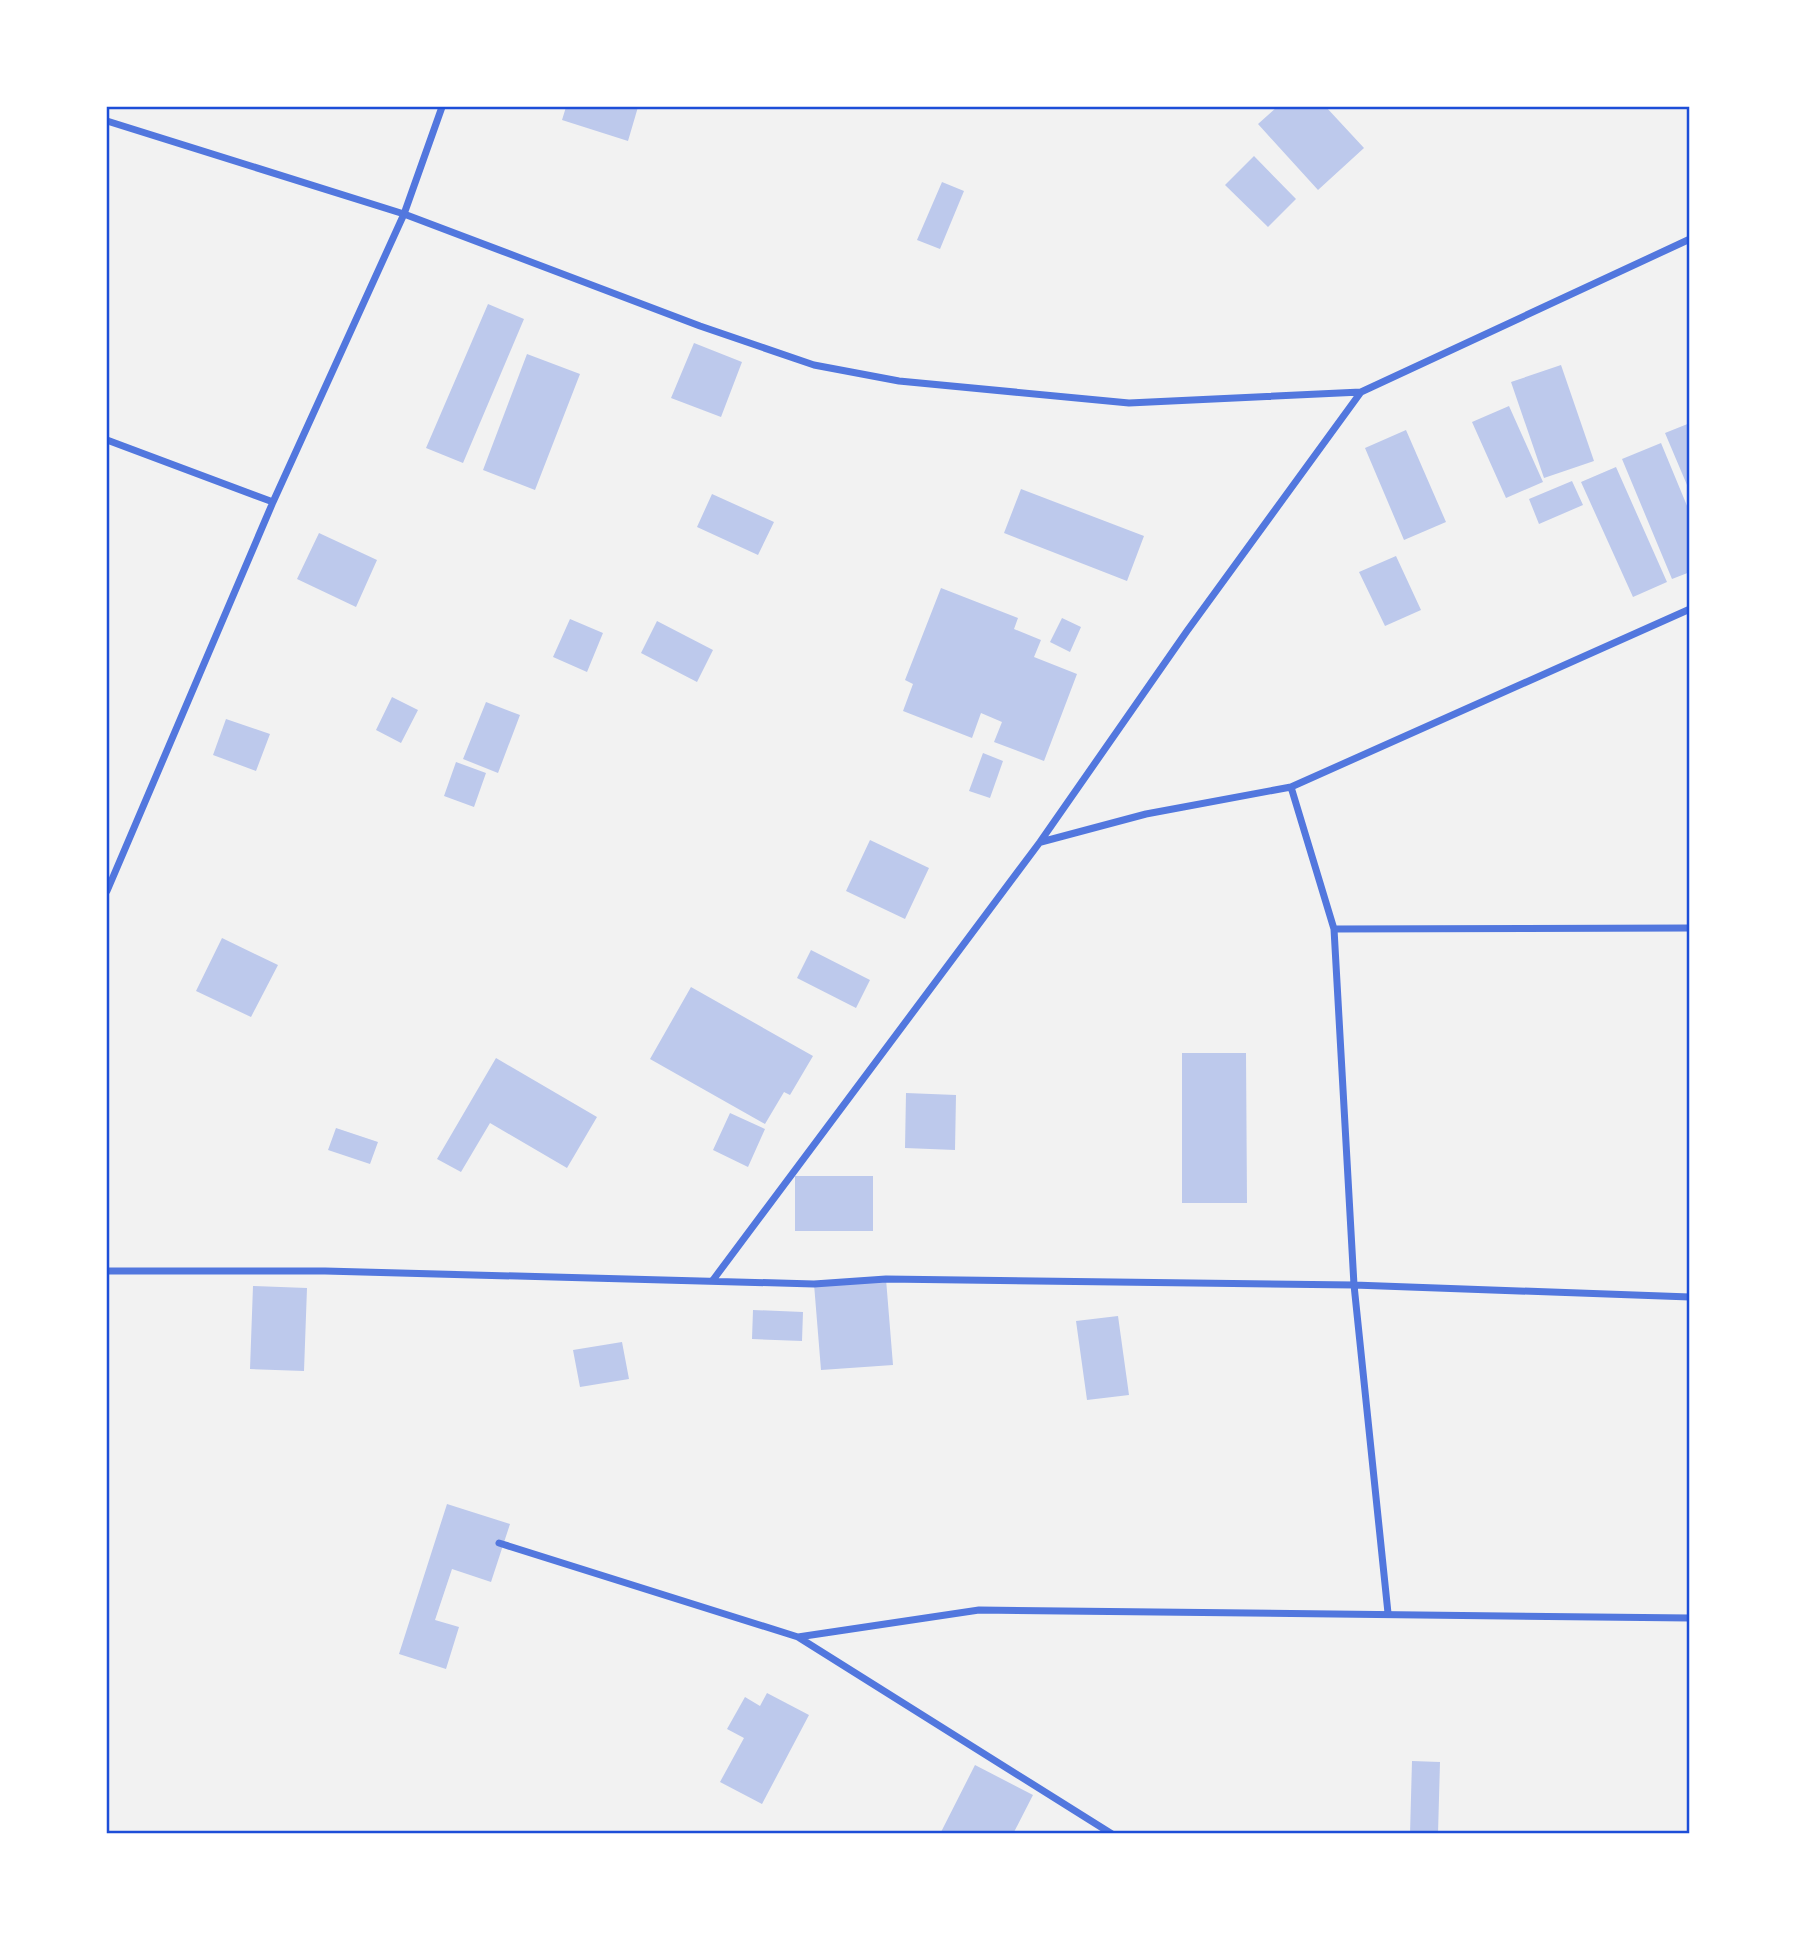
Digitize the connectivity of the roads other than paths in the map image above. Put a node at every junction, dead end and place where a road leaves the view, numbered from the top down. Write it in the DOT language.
graph roads {
  1 [pos="442,107"];
  2 [pos="107,121"];
  3 [pos="404,214"];
  4 [pos="1690,239"];
  5 [pos="1361,392"];
  6 [pos="107,440"];
  7 [pos="273,502"];
  8 [pos="1690,609"];
  9 [pos="1291,787"];
  10 [pos="1040,842"];
  11 [pos="107,891"];
  12 [pos="1690,928"];
  13 [pos="1335,929"];
  14 [pos="107,1271"];
  15 [pos="713,1280"];
  16 [pos="1354,1285"];
  17 [pos="1690,1297"];
  18 [pos="499,1543"];
  19 [pos="1388,1613"];
  20 [pos="1690,1618"];
  21 [pos="799,1637"];
  22 [pos="1112,1834"];
  1 -- 3 [label="street"];
  2 -- 3 [label="street"];
  3 -- 5 [label="street"];
  3 -- 7 [label="street"];
  4 -- 5 [label="street"];
  5 -- 10 [label="street"];
  6 -- 7 [label="street"];
  7 -- 11 [label="street"];
  8 -- 9 [label="street"];
  9 -- 10 [label="street"];
  9 -- 13 [label="street"];
  10 -- 15 [label="street"];
  12 -- 13 [label="street"];
  13 -- 16 [label="street"];
  14 -- 15 [label="street"];
  15 -- 16 [label="street"];
  16 -- 17 [label="street"];
  16 -- 19 [label="street"];
  18 -- 21 [label="street"];
  19 -- 20 [label="street"];
  19 -- 21 [label="street"];
  21 -- 22 [label="street"];
}
